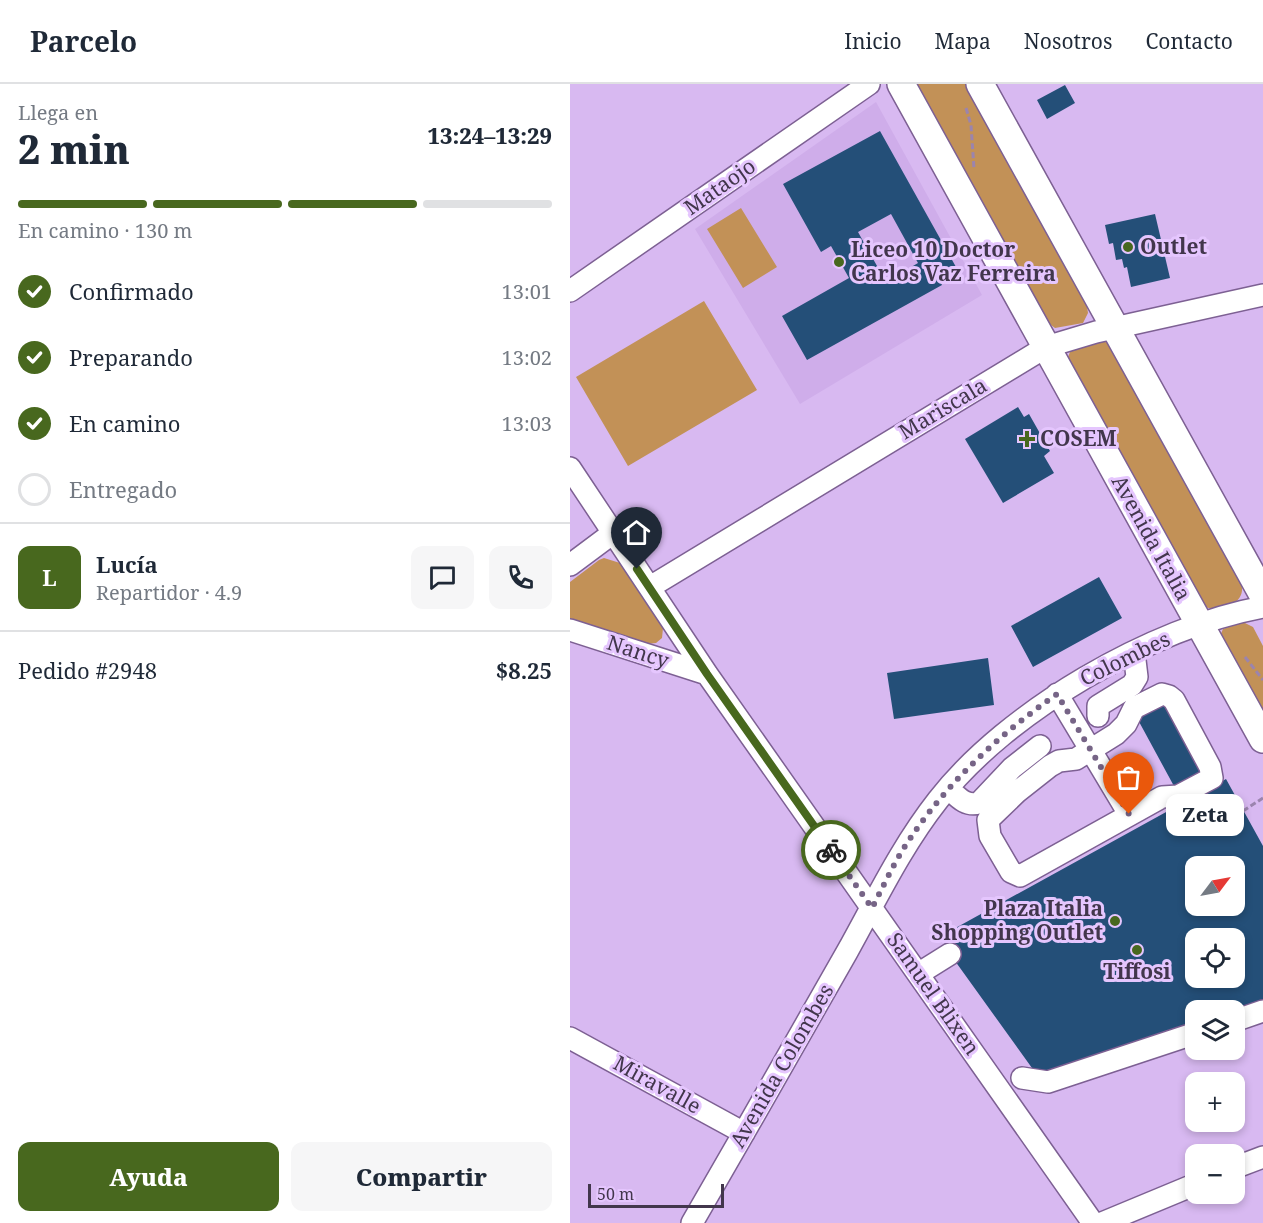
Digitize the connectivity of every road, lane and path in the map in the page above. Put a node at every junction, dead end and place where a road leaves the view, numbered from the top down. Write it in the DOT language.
graph roads {
  1 [pos="869,84"];
  2 [pos="901,84"];
  3 [pos="980,84"];
  4 [pos="965,107"];
  5 [pos="974,170"];
  6 [pos="570,291"];
  7 [pos="1263,294"];
  8 [pos="1115,328"];
  9 [pos="1046,347"];
  10 [pos="570,468"];
  11 [pos="613,533"];
  12 [pos="570,565"];
  13 [pos="650,587"];
  14 [pos="1263,595"];
  15 [pos="1263,607"];
  16 [pos="1198,624"];
  17 [pos="570,630"];
  18 [pos="1134,652"];
  19 [pos="1244,656"];
  20 [pos="707,674"];
  21 [pos="1263,680"];
  22 [pos="1057,694"];
  23 [pos="1098,716"];
  24 [pos="1263,739"];
  25 [pos="1040,746"];
  26 [pos="1091,749"];
  27 [pos="948,788"];
  28 [pos="1263,798"];
  29 [pos="1244,811"];
  30 [pos="1129,814"];
  31 [pos="872,908"];
  32 [pos="950,954"];
  33 [pos="918,974"];
  34 [pos="1263,1011"];
  35 [pos="1245,1017"];
  36 [pos="1185,1037"];
  37 [pos="570,1038"];
  38 [pos="999,1089"];
  39 [pos="744,1133"];
  40 [pos="1263,1157"];
  41 [pos="1245,1164"];
  42 [pos="1185,1189"];
  43 [pos="692,1223"];
  44 [pos="1093,1223"];
  45 [pos="1102,1223"];
  1 -- 6 [label="street, Mataojo"];
  2 -- 9 [label="main road, Avenida Italia"];
  3 -- 8 [label="main road"];
  4 -- 5 [label="path"];
  7 -- 8 [label="street, Mariscala"];
  8 -- 9 [label="street, Mariscala"];
  8 -- 14 [label="main road"];
  9 -- 13 [label="street, Mariscala"];
  9 -- 16 [label="main road, Avenida Italia"];
  10 -- 11 [label="street, Samuel Blixen"];
  11 -- 12 [label="street"];
  11 -- 13 [label="street, Samuel Blixen"];
  13 -- 20 [label="street, Samuel Blixen"];
  15 -- 16 [label="street, Colombes"];
  16 -- 18 [label="street, Colombes"];
  16 -- 24 [label="main road, Avenida Italia"];
  17 -- 20 [label="street, Nancy"];
  18 -- 22 [label="street, Colombes"];
  18 -- 23 [label="street"];
  19 -- 21 [label="path"];
  20 -- 31 [label="street, Samuel Blixen"];
  22 -- 26 [label="street"];
  22 -- 27 [label="street, Colombes"];
  25 -- 27 [label="street"];
  26 -- 30 [label="street"];
  26 -- 30 [label="street"];
  26 -- 30 [label="street"];
  27 -- 31 [label="street, Colombes"];
  28 -- 29 [label="path"];
  31 -- 33 [label="street, Samuel Blixen"];
  31 -- 39 [label="street, Avenida Colombes"];
  32 -- 33 [label="street"];
  33 -- 38 [label="street, Samuel Blixen"];
  34 -- 35 [label="street"];
  36 -- 38 [label="street"];
  37 -- 39 [label="street, Miravalle"];
  38 -- 44 [label="street, Samuel Blixen"];
  39 -- 43 [label="street, Avenida Colombes"];
  40 -- 41 [label="street"];
  42 -- 45 [label="street"];
}
